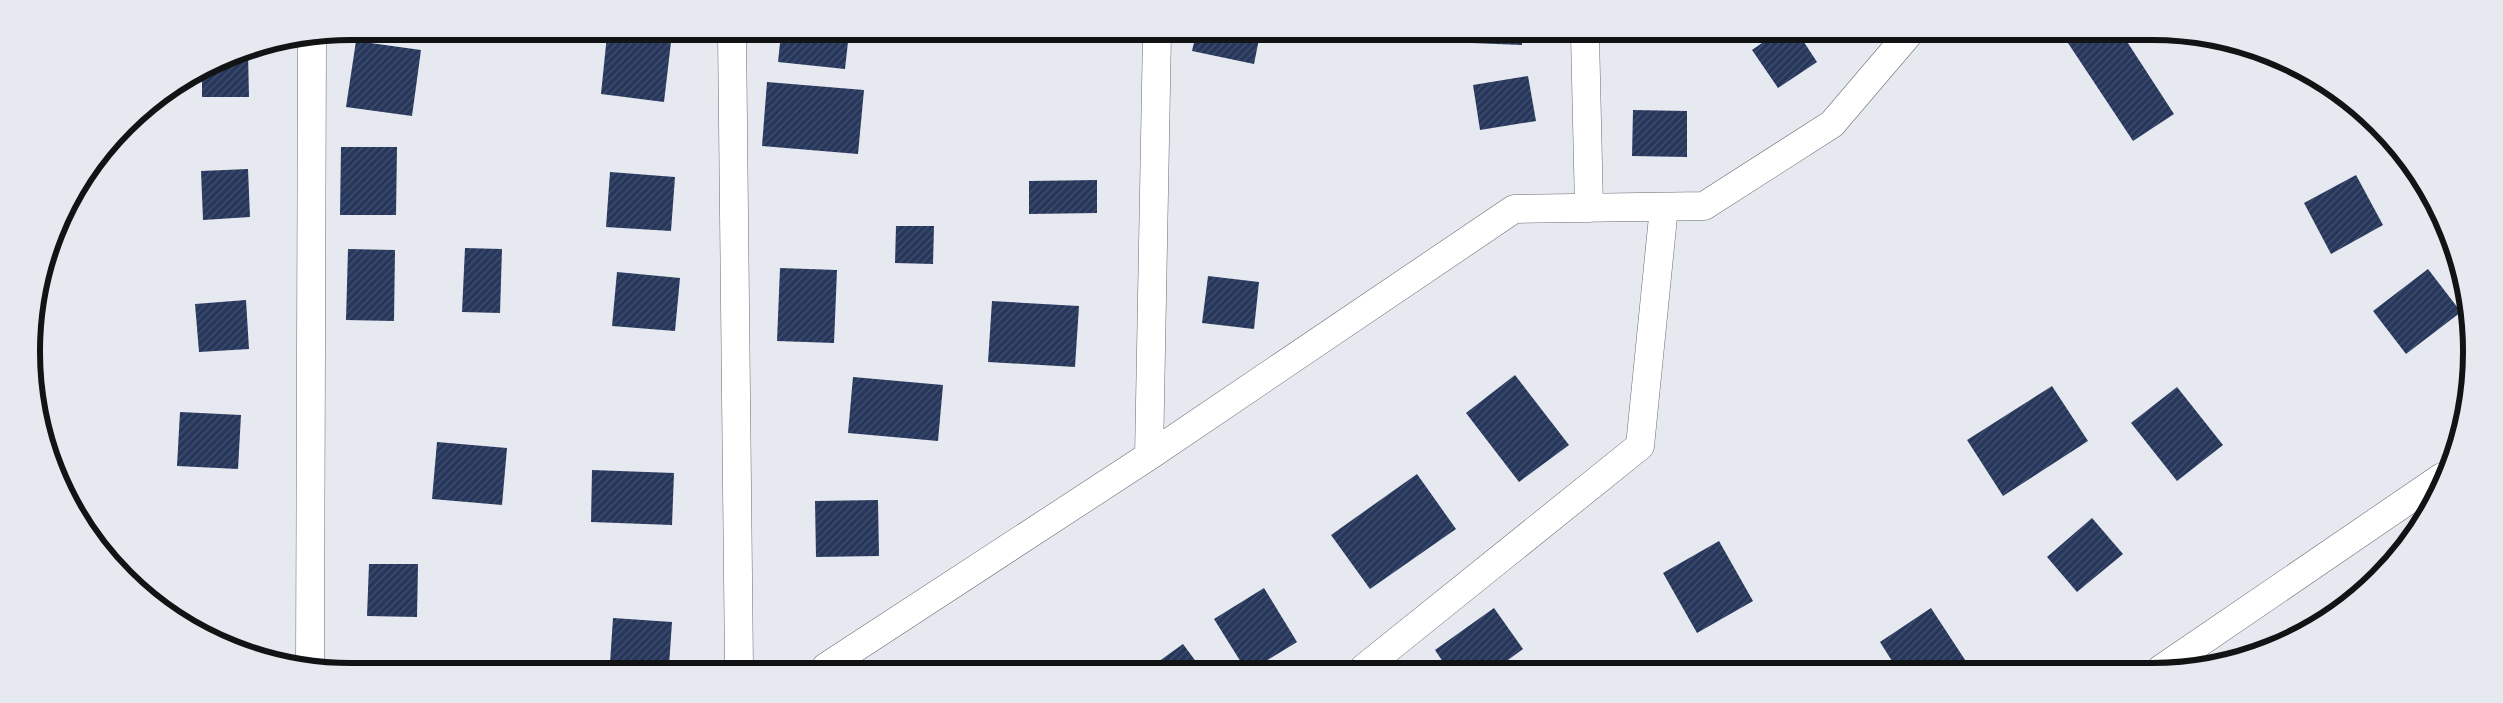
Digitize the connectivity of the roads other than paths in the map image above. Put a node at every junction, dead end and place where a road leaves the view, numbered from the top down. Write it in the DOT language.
graph roads {
  1 [pos="732,40"];
  2 [pos="1157,40"];
  3 [pos="1585,40"];
  4 [pos="1905,40"];
  5 [pos="312,43"];
  6 [pos="1664,207"];
  7 [pos="1588,208"];
  8 [pos="1149,456"];
  9 [pos="2434,483"];
  10 [pos="310,660"];
  11 [pos="2171,662"];
  12 [pos="739,663"];
  13 [pos="832,663"];
  14 [pos="1370,663"];
  1 -- 12 [label="street"];
  2 -- 8 [label="street"];
  3 -- 7 [label="street"];
  4 -- 6 [label="street"];
  5 -- 10 [label="street"];
  6 -- 7 [label="street"];
  6 -- 14 [label="street"];
  7 -- 8 [label="street"];
  8 -- 13 [label="street"];
  9 -- 11 [label="street"];
}
